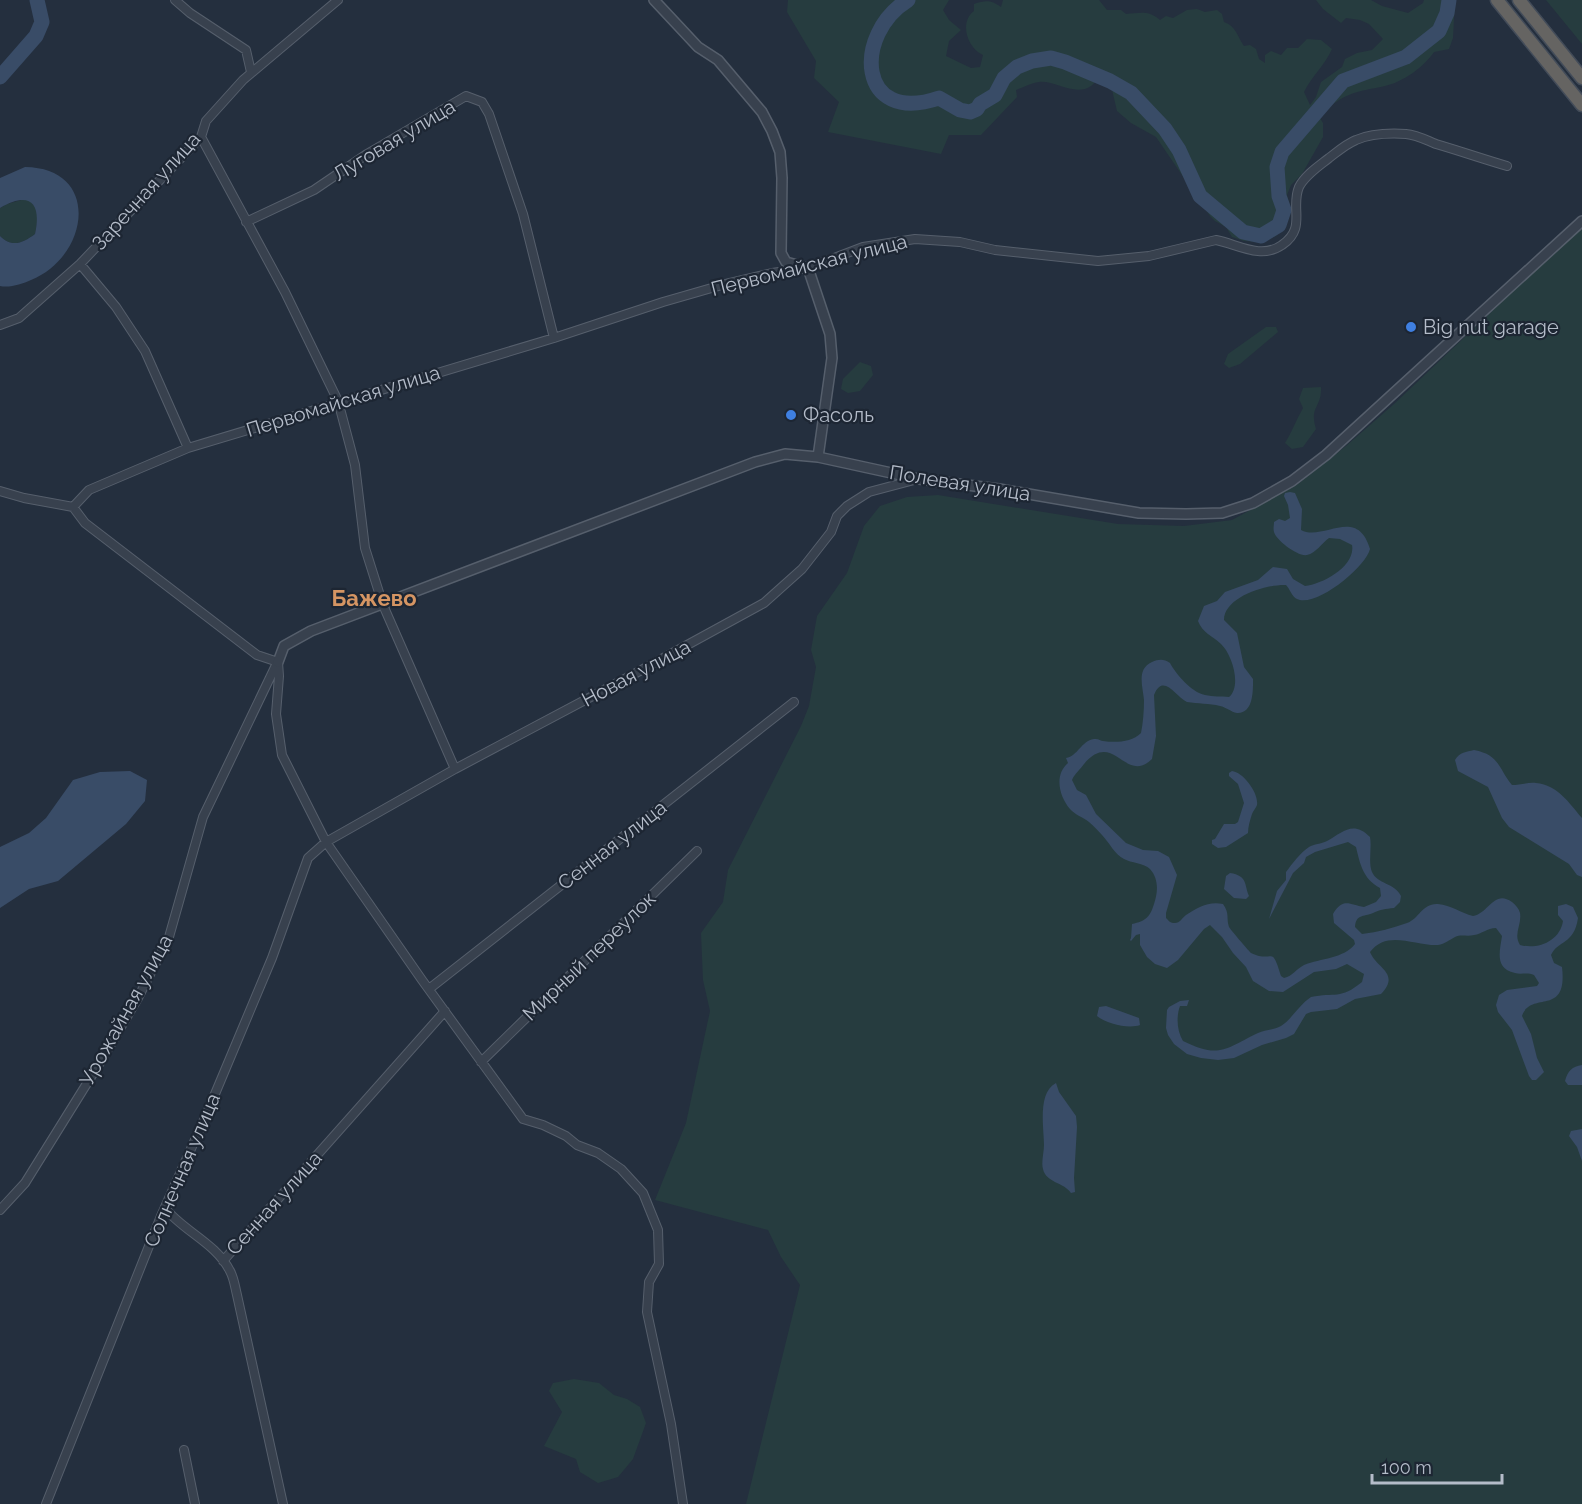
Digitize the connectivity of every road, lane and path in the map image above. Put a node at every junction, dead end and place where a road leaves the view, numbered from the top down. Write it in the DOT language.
graph roads {
  1 [pos="175,0"];
  2 [pos="338,0"];
  3 [pos="654,0"];
  4 [pos="1497,0"];
  5 [pos="1519,0"];
  6 [pos="251,72"];
  7 [pos="1582,78"];
  8 [pos="1582,105"];
  9 [pos="201,137"];
  10 [pos="1507,166"];
  11 [pos="1582,221"];
  12 [pos="246,222"];
  13 [pos="80,264"];
  14 [pos="808,268"];
  15 [pos="0,325"];
  16 [pos="554,338"];
  17 [pos="338,401"];
  18 [pos="188,448"];
  19 [pos="818,457"];
  20 [pos="919,479"];
  21 [pos="0,491"];
  22 [pos="73,507"];
  23 [pos="383,604"];
  24 [pos="278,662"];
  25 [pos="794,702"];
  26 [pos="455,769"];
  27 [pos="326,842"];
  28 [pos="698,850"];
  29 [pos="429,989"];
  30 [pos="445,1011"];
  31 [pos="481,1062"];
  32 [pos="165,1208"];
  33 [pos="0,1210"];
  34 [pos="223,1261"];
  35 [pos="184,1450"];
  36 [pos="46,1504"];
  37 [pos="195,1504"];
  38 [pos="283,1504"];
  39 [pos="683,1504"];
  1 -- 6 [label="street"];
  2 -- 6 [label="street, Заречная улица"];
  3 -- 14 [label="street"];
  4 -- 8 [label="highway"];
  5 -- 7 [label="highway"];
  6 -- 9 [label="street, Заречная улица"];
  9 -- 12 [label="street"];
  9 -- 13 [label="street, Заречная улица"];
  10 -- 14 [label="street, Первомайская улица"];
  11 -- 20 [label="street, Полевая улица"];
  12 -- 16 [label="street, Луговая улица"];
  12 -- 17 [label="street"];
  13 -- 15 [label="street, Заречная улица"];
  13 -- 18 [label="street"];
  14 -- 16 [label="street, Первомайская улица"];
  14 -- 19 [label="street"];
  16 -- 17 [label="street, Первомайская улица"];
  17 -- 18 [label="street, Первомайская улица"];
  17 -- 23 [label="street"];
  18 -- 22 [label="street, Первомайская улица"];
  19 -- 20 [label="street, Полевая улица"];
  19 -- 23 [label="street, Полевая улица"];
  20 -- 26 [label="street, Новая улица"];
  21 -- 22 [label="street"];
  22 -- 24 [label="street"];
  23 -- 24 [label="street, Полевая улица"];
  23 -- 26 [label="street"];
  24 -- 27 [label="street"];
  24 -- 33 [label="street, Урожайная улица"];
  25 -- 29 [label="street, Сенная улица"];
  26 -- 27 [label="street, Новая улица"];
  27 -- 29 [label="street"];
  27 -- 32 [label="street, Солнечная улица"];
  28 -- 31 [label="street, Мирный переулок"];
  29 -- 30 [label="street"];
  30 -- 31 [label="street"];
  30 -- 34 [label="street, Сенная улица"];
  31 -- 39 [label="street"];
  32 -- 34 [label="street, Сенная улица"];
  32 -- 36 [label="street, Солнечная улица"];
  34 -- 38 [label="street, Сенная улица"];
  35 -- 37 [label="street"];
}
